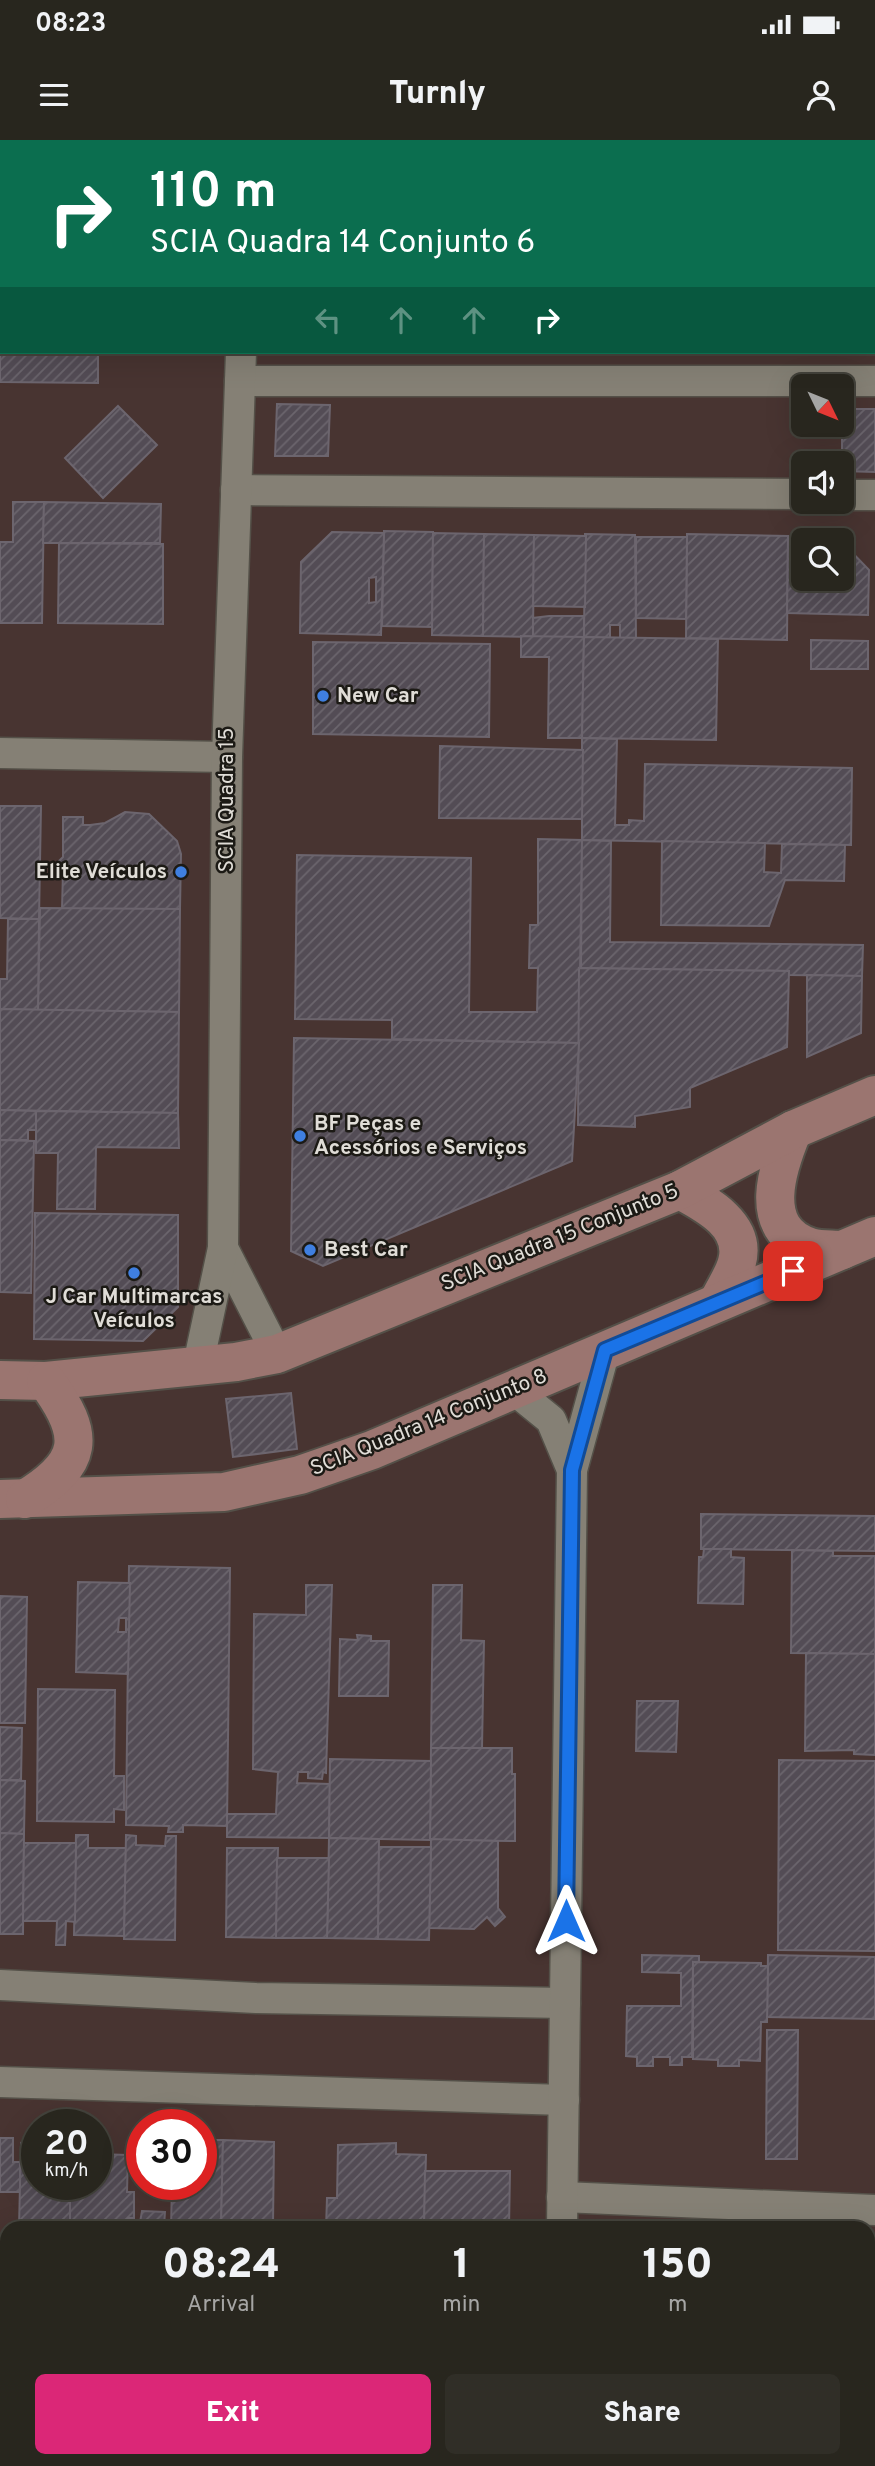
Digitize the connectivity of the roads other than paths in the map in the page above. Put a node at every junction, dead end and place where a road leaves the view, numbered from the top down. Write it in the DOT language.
graph roads {
  1 [pos="240,366"];
  2 [pos="875,382"];
  3 [pos="236,490"];
  4 [pos="791,494"];
  5 [pos="854,495"];
  6 [pos="875,495"];
  7 [pos="0,753"];
  8 [pos="227,757"];
  9 [pos="875,1095"];
  10 [pos="793,1130"];
  11 [pos="680,1190"];
  12 [pos="858,1243"];
  13 [pos="223,1248"];
  14 [pos="718,1302"];
  15 [pos="605,1350"];
  16 [pos="277,1353"];
  17 [pos="198,1365"];
  18 [pos="0,1380"];
  19 [pos="46,1381"];
  20 [pos="513,1389"];
  21 [pos="572,1470"];
  22 [pos="13,1499"];
  23 [pos="0,1985"];
  24 [pos="565,2003"];
  25 [pos="0,2082"];
  26 [pos="564,2100"];
  27 [pos="562,2197"];
  28 [pos="875,2210"];
  29 [pos="562,2221"];
  1 -- 2 [label="street"];
  1 -- 3 [label="street, SCIA Quadra 15"];
  3 -- 4 [label="street"];
  3 -- 8 [label="street, SCIA Quadra 15"];
  5 -- 6 [label="street"];
  7 -- 8 [label="street"];
  8 -- 13 [label="street, SCIA Quadra 15"];
  9 -- 10 [label="main road, SCIA Quadra 15 Conjunto 5"];
  10 -- 11 [label="main road, SCIA Quadra 15 Conjunto 5"];
  10 -- 12 [label="main road"];
  11 -- 14 [label="main road"];
  11 -- 16 [label="main road, SCIA Quadra 15 Conjunto 5"];
  12 -- 14 [label="main road, SCIA Quadra 14 Conjunto 8"];
  13 -- 16 [label="street, SCIA Quadra 15"];
  13 -- 17 [label="street, SCIA Quadra 15"];
  14 -- 15 [label="main road, SCIA Quadra 14 Conjunto 8"];
  15 -- 20 [label="main road, SCIA Quadra 14 Conjunto 8"];
  15 -- 21 [label="street"];
  16 -- 17 [label="main road, SCIA Quadra 15 Conjunto 5"];
  17 -- 19 [label="main road, SCIA Quadra 15 Conjunto 5"];
  18 -- 19 [label="main road, SCIA Quadra 15 Conjunto 5"];
  19 -- 22 [label="main road"];
  20 -- 21 [label="street"];
  20 -- 22 [label="main road, SCIA Quadra 14 Conjunto 8"];
  21 -- 24 [label="street"];
  23 -- 24 [label="street"];
  24 -- 26 [label="street"];
  25 -- 26 [label="street"];
  26 -- 27 [label="street"];
  27 -- 28 [label="street"];
  27 -- 29 [label="street"];
}
